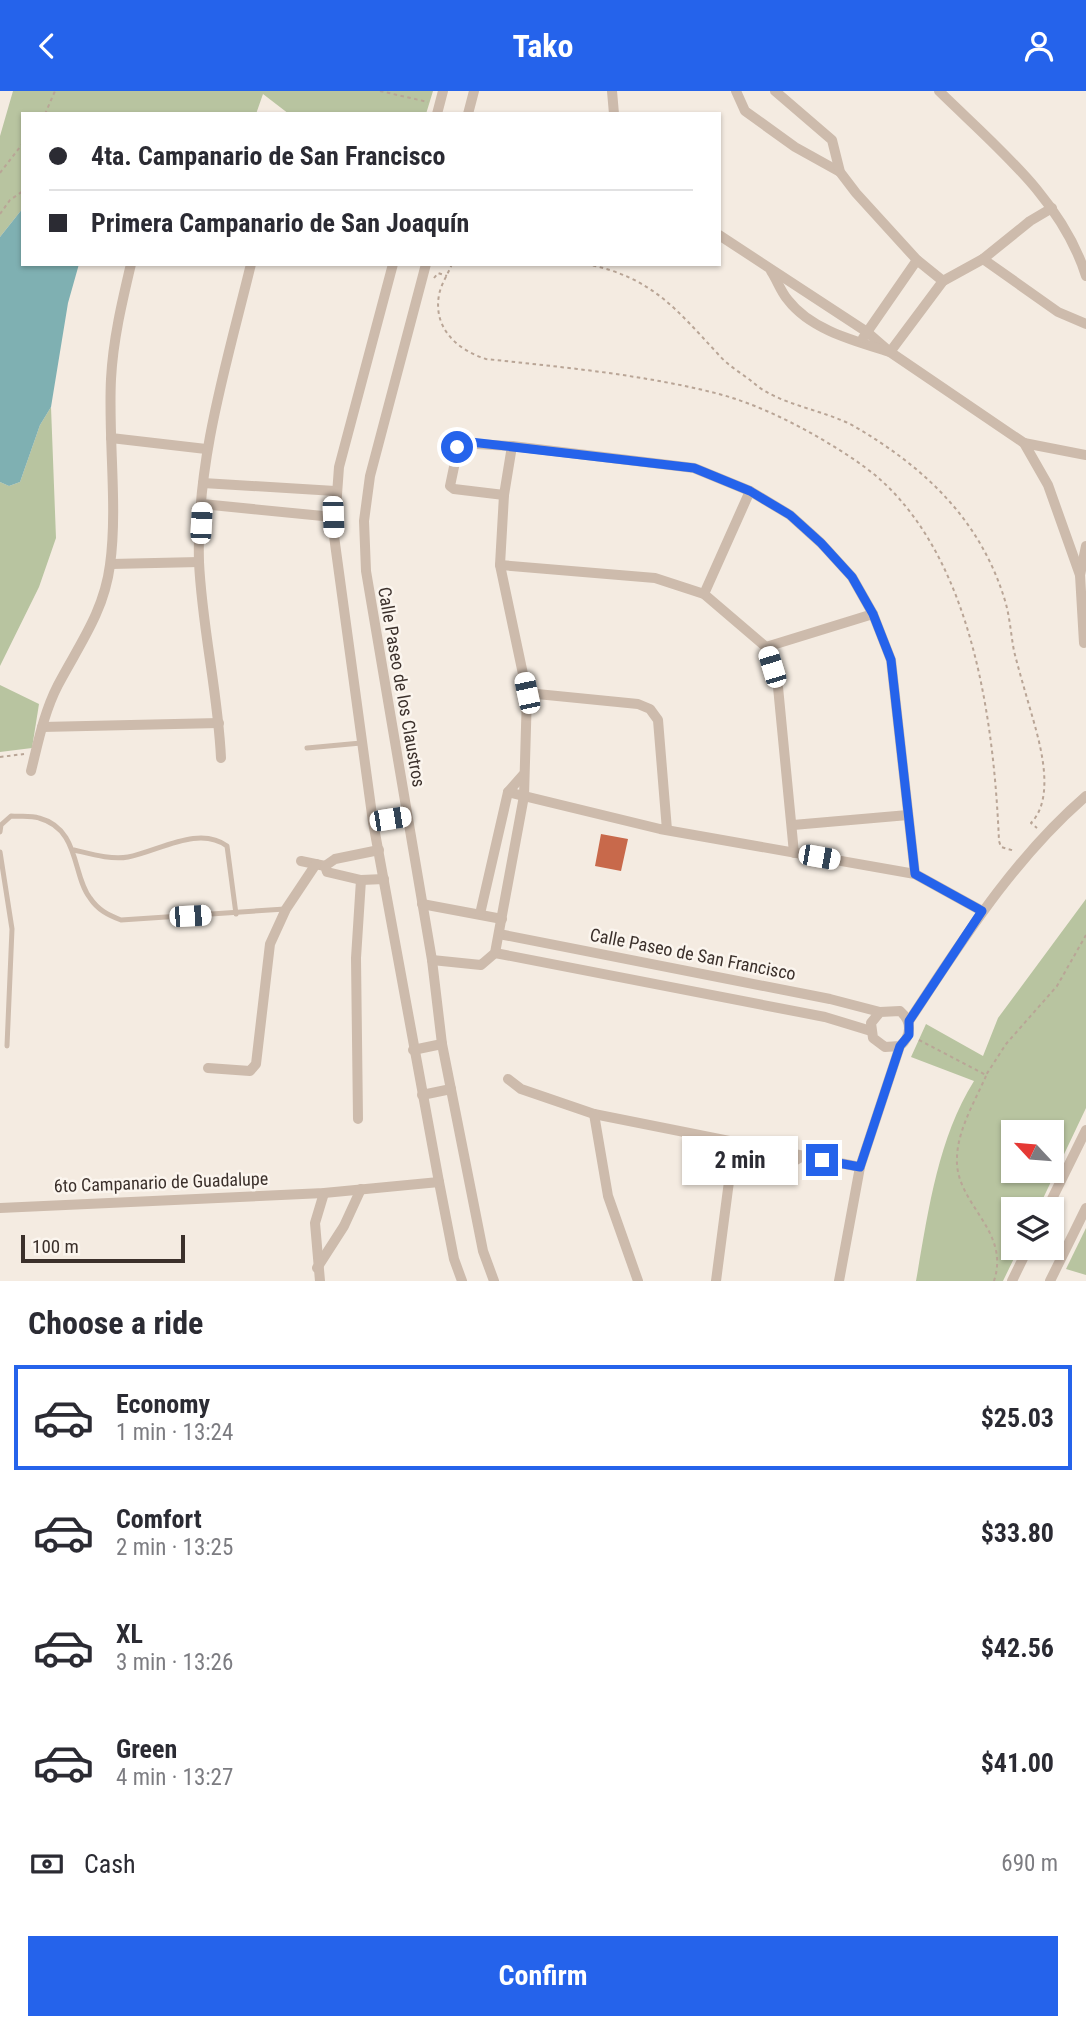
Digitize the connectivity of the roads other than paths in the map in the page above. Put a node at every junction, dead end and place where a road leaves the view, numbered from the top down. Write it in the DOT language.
graph roads {
  1 [pos="443,91"];
  2 [pos="474,91"];
  3 [pos="612,91"];
  4 [pos="736,91"];
  5 [pos="775,91"];
  6 [pos="939,91"];
  7 [pos="438,109"];
  8 [pos="469,112"];
  9 [pos="614,112"];
  10 [pos="840,172"];
  11 [pos="1052,208"];
  12 [pos="721,236"];
  13 [pos="983,259"];
  14 [pos="917,260"];
  15 [pos="131,266"];
  16 [pos="251,266"];
  17 [pos="392,266"];
  18 [pos="770,268"];
  19 [pos="424,269"];
  20 [pos="1086,276"];
  21 [pos="943,281"];
  22 [pos="1086,324"];
  23 [pos="867,332"];
  24 [pos="861,343"];
  25 [pos="890,352"];
  26 [pos="111,438"];
  27 [pos="1024,443"];
  28 [pos="512,446"];
  29 [pos="206,449"];
  30 [pos="1086,455"];
  31 [pos="204,483"];
  32 [pos="335,491"];
  33 [pos="750,491"];
  34 [pos="504,495"];
  35 [pos="202,504"];
  36 [pos="333,517"];
  37 [pos="1086,545"];
  38 [pos="199,562"];
  39 [pos="111,564"];
  40 [pos="500,565"];
  41 [pos="1080,575"];
  42 [pos="704,594"];
  43 [pos="873,614"];
  44 [pos="1084,643"];
  45 [pos="766,647"];
  46 [pos="527,693"];
  47 [pos="219,723"];
  48 [pos="42,727"];
  49 [pos="362,743"];
  50 [pos="307,748"];
  51 [pos="221,758"];
  52 [pos="31,771"];
  53 [pos="523,775"];
  54 [pos="508,792"];
  55 [pos="524,796"];
  56 [pos="1086,796"];
  57 [pos="908,815"];
  58 [pos="407,816"];
  59 [pos="373,822"];
  60 [pos="793,825"];
  61 [pos="667,830"];
  62 [pos="0,831"];
  63 [pos="379,850"];
  64 [pos="74,851"];
  65 [pos="0,852"];
  66 [pos="794,853"];
  67 [pos="301,861"];
  68 [pos="320,865"];
  69 [pos="915,874"];
  70 [pos="384,879"];
  71 [pos="361,880"];
  72 [pos="422,904"];
  73 [pos="286,909"];
  74 [pos="982,911"];
  75 [pos="236,914"];
  76 [pos="480,914"];
  77 [pos="502,919"];
  78 [pos="499,934"];
  79 [pos="495,953"];
  80 [pos="432,960"];
  81 [pos="683,971"];
  82 [pos="678,989"];
  83 [pos="880,1012"];
  84 [pos="909,1021"];
  85 [pos="871,1031"];
  86 [pos="442,1044"];
  87 [pos="7,1046"];
  88 [pos="900,1046"];
  89 [pos="413,1050"];
  90 [pos="208,1068"];
  91 [pos="508,1079"];
  92 [pos="452,1089"];
  93 [pos="422,1095"];
  94 [pos="594,1114"];
  95 [pos="358,1119"];
  96 [pos="1086,1130"];
  97 [pos="734,1143"];
  98 [pos="1082,1149"];
  99 [pos="803,1157"];
  100 [pos="860,1167"];
  101 [pos="731,1169"];
  102 [pos="439,1182"];
  103 [pos="361,1189"];
  104 [pos="324,1193"];
  105 [pos="1054,1197"];
  106 [pos="0,1207"];
  107 [pos="1086,1208"];
  108 [pos="1022,1260"];
  109 [pos="317,1268"];
  110 [pos="320,1281"];
  111 [pos="462,1281"];
  112 [pos="494,1281"];
  113 [pos="638,1281"];
  114 [pos="716,1281"];
  115 [pos="839,1281"];
  116 [pos="1012,1281"];
  117 [pos="1050,1281"];
  1 -- 7 [label="street"];
  2 -- 8 [label="street"];
  3 -- 9 [label="street"];
  4 -- 10 [label="street"];
  5 -- 10 [label="street"];
  6 -- 11 [label="street"];
  10 -- 14 [label="street"];
  11 -- 13 [label="street"];
  11 -- 20 [label="street"];
  12 -- 18 [label="street"];
  13 -- 21 [label="street"];
  13 -- 22 [label="street"];
  14 -- 21 [label="street"];
  14 -- 23 [label="street"];
  15 -- 26 [label="street"];
  16 -- 29 [label="street"];
  17 -- 32 [label="street"];
  18 -- 23 [label="street"];
  18 -- 24 [label="street"];
  19 -- 58 [label="street, Calle Paseo de los Claustros"];
  21 -- 25 [label="street"];
  23 -- 24 [label="street"];
  23 -- 25 [label="street"];
  24 -- 25 [label="street"];
  25 -- 27 [label="street"];
  26 -- 29 [label="street"];
  26 -- 39 [label="street"];
  27 -- 30 [label="street"];
  27 -- 41 [label="street"];
  28 -- 33 [label="street"];
  28 -- 34 [label="street"];
  28 -- 34 [label="street"];
  29 -- 31 [label="street"];
  31 -- 32 [label="street"];
  31 -- 35 [label="street"];
  32 -- 36 [label="street"];
  33 -- 42 [label="street"];
  33 -- 43 [label="street"];
  34 -- 40 [label="street"];
  35 -- 36 [label="street"];
  35 -- 38 [label="street"];
  36 -- 49 [label="street"];
  37 -- 41 [label="street"];
  38 -- 39 [label="street"];
  38 -- 47 [label="street"];
  39 -- 48 [label="street"];
  40 -- 42 [label="street"];
  40 -- 46 [label="street"];
  41 -- 44 [label="street"];
  42 -- 45 [label="street"];
  43 -- 45 [label="street"];
  43 -- 57 [label="street"];
  45 -- 60 [label="street"];
  46 -- 53 [label="street"];
  46 -- 61 [label="street"];
  47 -- 48 [label="street"];
  47 -- 51 [label="street"];
  48 -- 52 [label="street"];
  49 -- 50 [label="lane"];
  49 -- 59 [label="street"];
  53 -- 54 [label="street"];
  53 -- 55 [label="street"];
  54 -- 55 [label="street"];
  54 -- 76 [label="street"];
  55 -- 61 [label="street"];
  55 -- 77 [label="street"];
  56 -- 74 [label="street"];
  57 -- 60 [label="street"];
  57 -- 69 [label="street"];
  58 -- 59 [label="street"];
  58 -- 72 [label="street, Calle Paseo de los Claustros"];
  59 -- 63 [label="street"];
  60 -- 66 [label="street"];
  61 -- 66 [label="street"];
  62 -- 64 [label="lane"];
  63 -- 68 [label="street"];
  63 -- 70 [label="street"];
  64 -- 75 [label="lane"];
  64 -- 75 [label="lane"];
  65 -- 87 [label="lane"];
  66 -- 69 [label="street"];
  67 -- 68 [label="street"];
  68 -- 71 [label="street"];
  68 -- 73 [label="street"];
  69 -- 74 [label="street"];
  70 -- 71 [label="street"];
  70 -- 89 [label="street"];
  71 -- 95 [label="street"];
  72 -- 76 [label="street"];
  72 -- 80 [label="street, Calle Paseo de los Claustros"];
  73 -- 75 [label="lane"];
  73 -- 90 [label="street"];
  74 -- 84 [label="street"];
  76 -- 77 [label="street"];
  77 -- 78 [label="street"];
  78 -- 79 [label="street"];
  78 -- 81 [label="street, Calle Paseo de San Francisco"];
  79 -- 80 [label="street"];
  79 -- 82 [label="street, Calle Paseo de San Francisco"];
  80 -- 86 [label="street, Calle Paseo de los Claustros"];
  81 -- 82 [label="street"];
  81 -- 83 [label="street, Calle Paseo de San Francisco"];
  82 -- 85 [label="street, Calle Paseo de San Francisco"];
  83 -- 84 [label="street"];
  83 -- 85 [label="street"];
  84 -- 88 [label="street"];
  85 -- 88 [label="street"];
  86 -- 89 [label="street"];
  86 -- 92 [label="street, Calle Paseo de los Claustros"];
  88 -- 100 [label="street"];
  89 -- 93 [label="street"];
  91 -- 94 [label="street"];
  92 -- 93 [label="street"];
  92 -- 112 [label="street, Calle Paseo de los Claustros"];
  93 -- 102 [label="street"];
  94 -- 97 [label="street"];
  94 -- 113 [label="street"];
  96 -- 98 [label="street"];
  97 -- 99 [label="street"];
  97 -- 101 [label="street"];
  98 -- 105 [label="street"];
  99 -- 100 [label="street"];
  99 -- 101 [label="street"];
  100 -- 115 [label="street"];
  101 -- 114 [label="street"];
  102 -- 103 [label="street, 6to Campanario de Guadalupe"];
  102 -- 111 [label="street"];
  103 -- 104 [label="street, 6to Campanario de Guadalupe"];
  103 -- 109 [label="street"];
  104 -- 106 [label="street, 6to Campanario de Guadalupe"];
  104 -- 109 [label="street"];
  107 -- 117 [label="street"];
  108 -- 116 [label="street"];
  109 -- 110 [label="street"];
}
